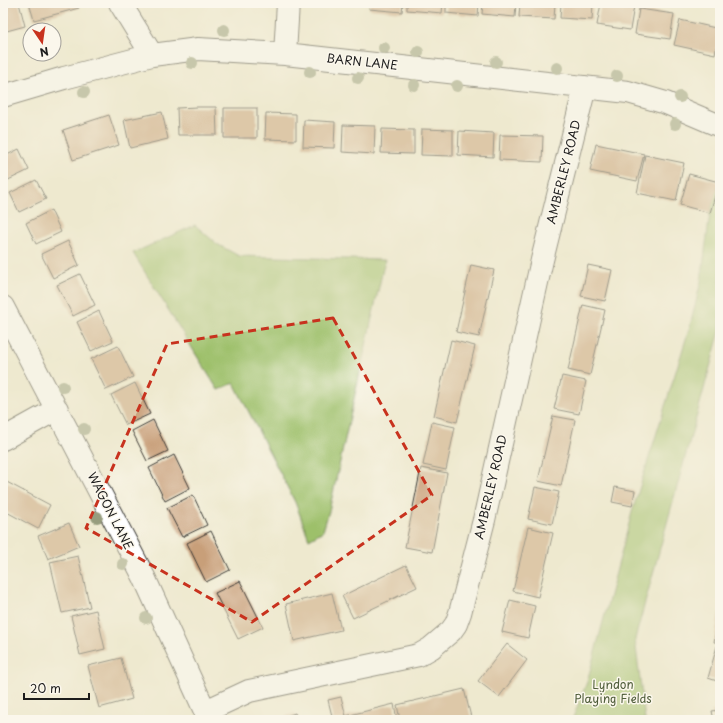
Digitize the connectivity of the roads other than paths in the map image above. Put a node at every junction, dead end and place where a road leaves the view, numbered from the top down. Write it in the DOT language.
graph roads {
  1 [pos="120,3"];
  2 [pos="288,3"];
  3 [pos="285,54"];
  4 [pos="152,55"];
  5 [pos="585,87"];
  6 [pos="3,96"];
  7 [pos="720,126"];
  8 [pos="3,307"];
  9 [pos="58,409"];
  10 [pos="3,439"];
  11 [pos="207,716"];
  1 -- 4 [label="street"];
  2 -- 3 [label="street"];
  3 -- 4 [label="street, BARN LANE"];
  3 -- 5 [label="street, BARN LANE"];
  4 -- 6 [label="street, BARN LANE"];
  5 -- 7 [label="street, BARN LANE"];
  5 -- 11 [label="street, AMBERLEY ROAD"];
  8 -- 9 [label="street, WAGON LANE"];
  9 -- 10 [label="street"];
  9 -- 11 [label="street, WAGON LANE"];
}
